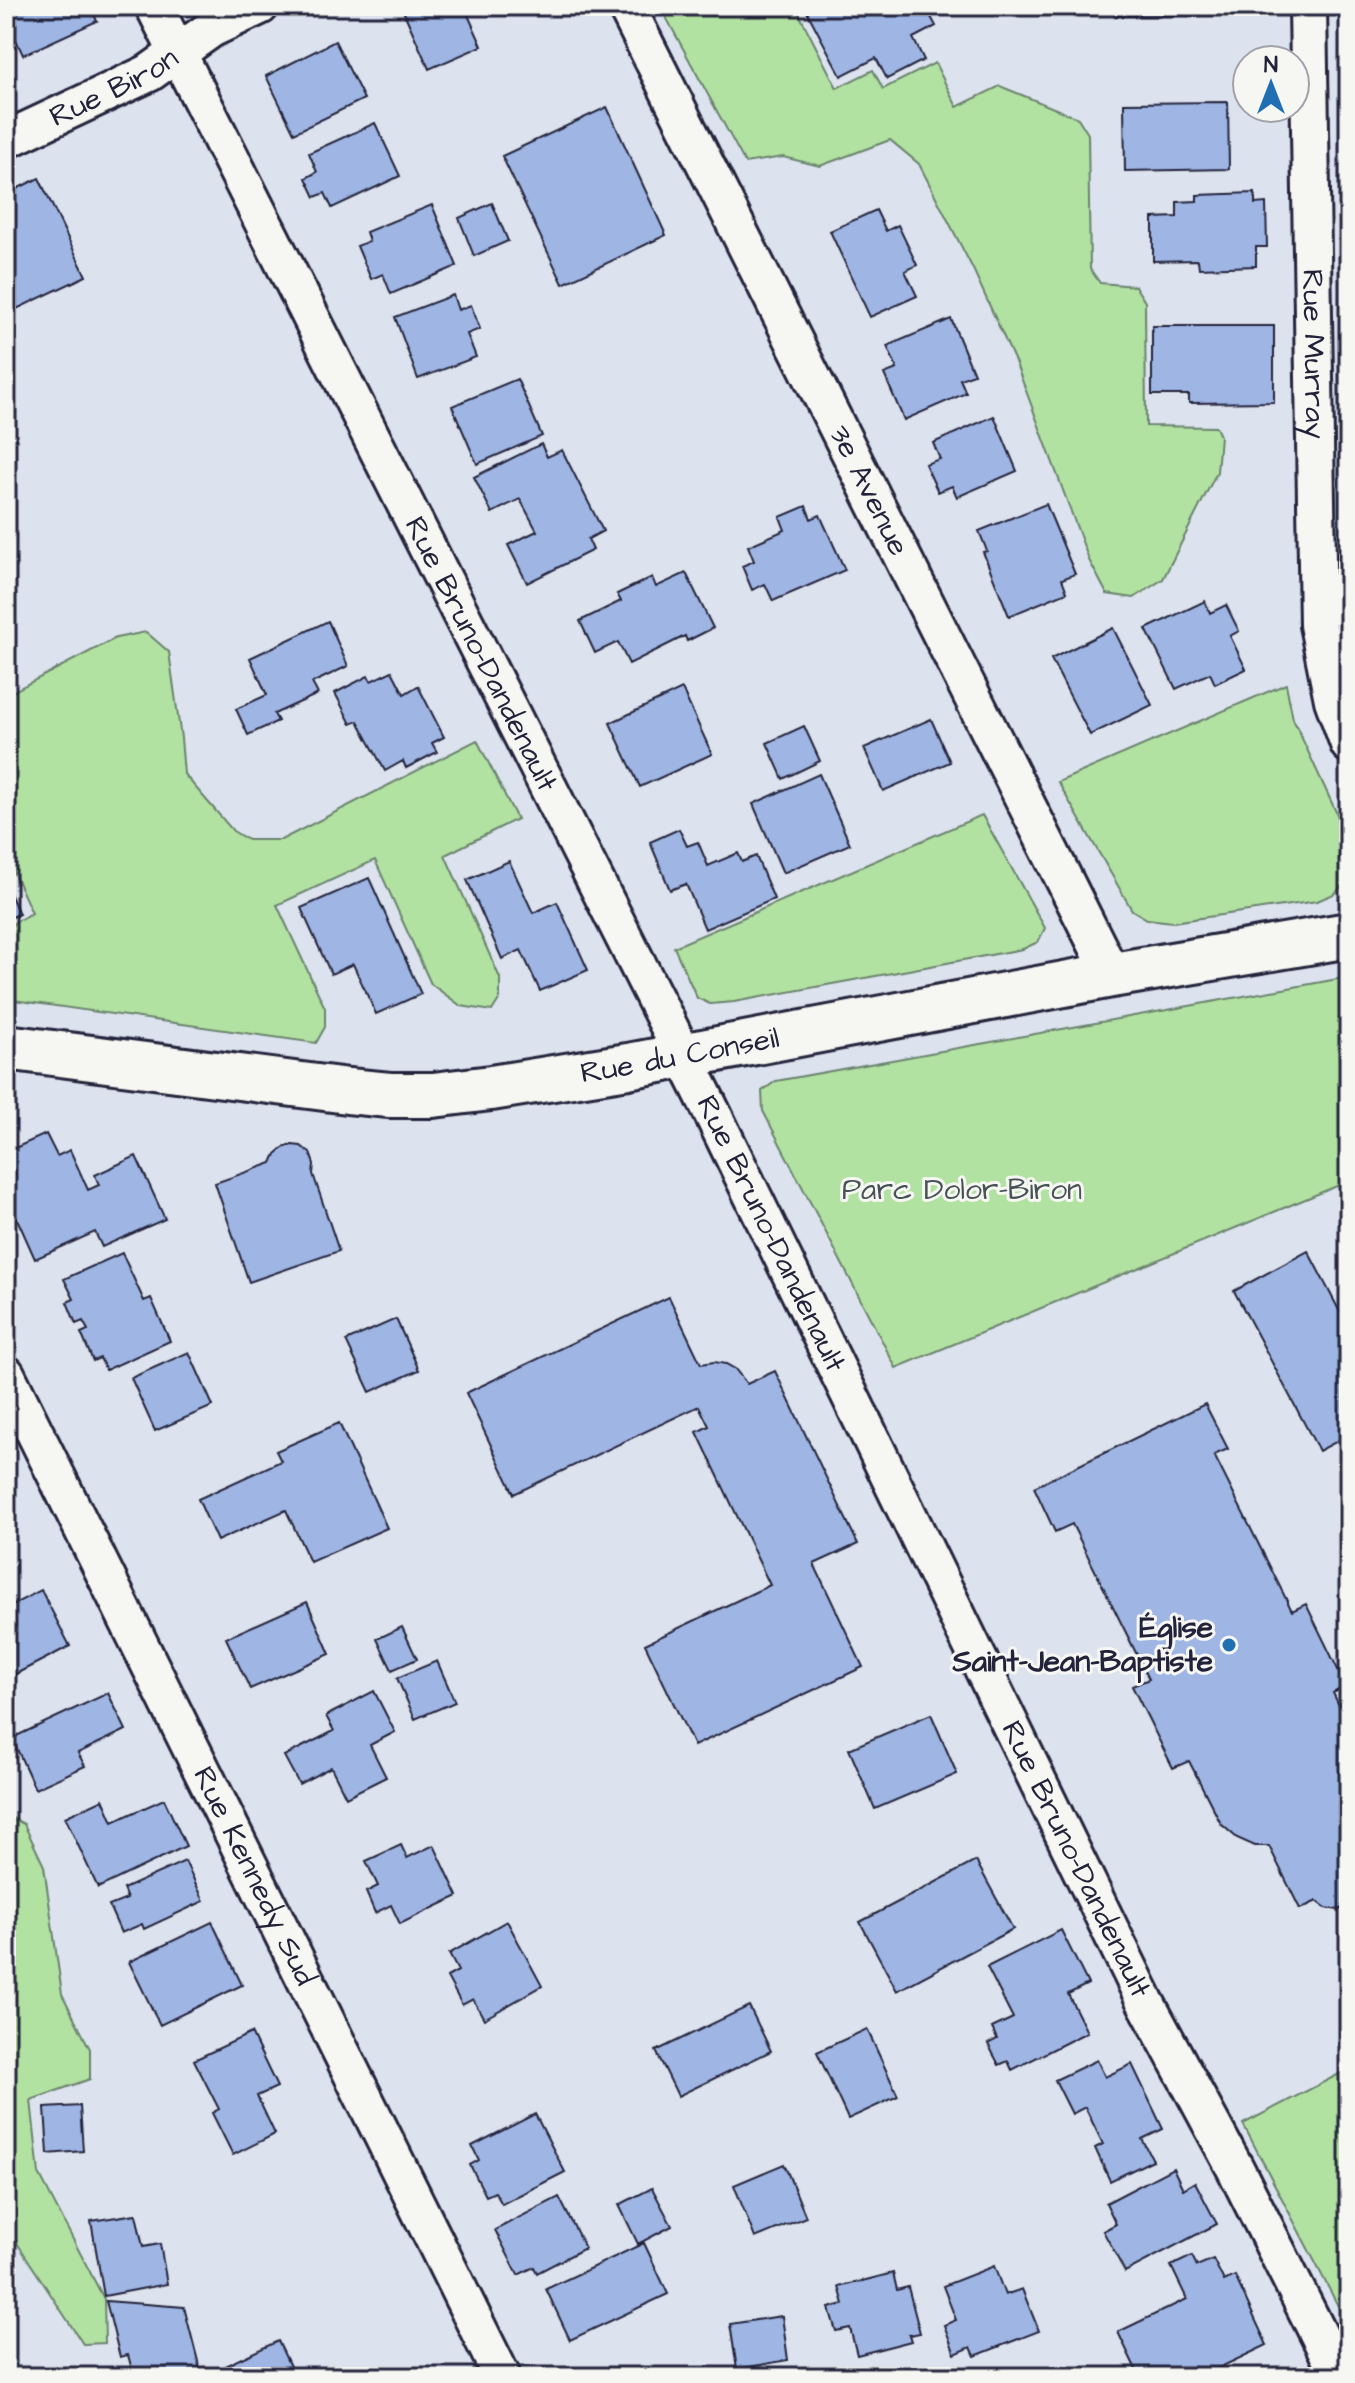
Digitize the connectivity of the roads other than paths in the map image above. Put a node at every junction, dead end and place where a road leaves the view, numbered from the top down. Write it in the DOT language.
graph roads {
  1 [pos="154,6"];
  2 [pos="260,6"];
  3 [pos="626,6"];
  4 [pos="1308,6"];
  5 [pos="177,52"];
  6 [pos="6,140"];
  7 [pos="1349,744"];
  8 [pos="1349,935"];
  9 [pos="1112,975"];
  10 [pos="6,1047"];
  11 [pos="683,1056"];
  12 [pos="6,1374"];
  13 [pos="502,2377"];
  14 [pos="1340,2377"];
  1 -- 5 [label="street, Rue Bruno-Dandenault"];
  2 -- 5 [label="street, Rue Biron"];
  3 -- 9 [label="street, 3e Avenue"];
  4 -- 7 [label="street, Rue Murray"];
  5 -- 6 [label="street, Rue Biron"];
  5 -- 11 [label="street, Rue Bruno-Dandenault"];
  8 -- 9 [label="street, Rue du Conseil"];
  9 -- 11 [label="street, Rue du Conseil"];
  10 -- 11 [label="street, Rue du Conseil"];
  11 -- 14 [label="street, Rue Bruno-Dandenault"];
  12 -- 13 [label="street, Rue Kennedy Sud"];
}
